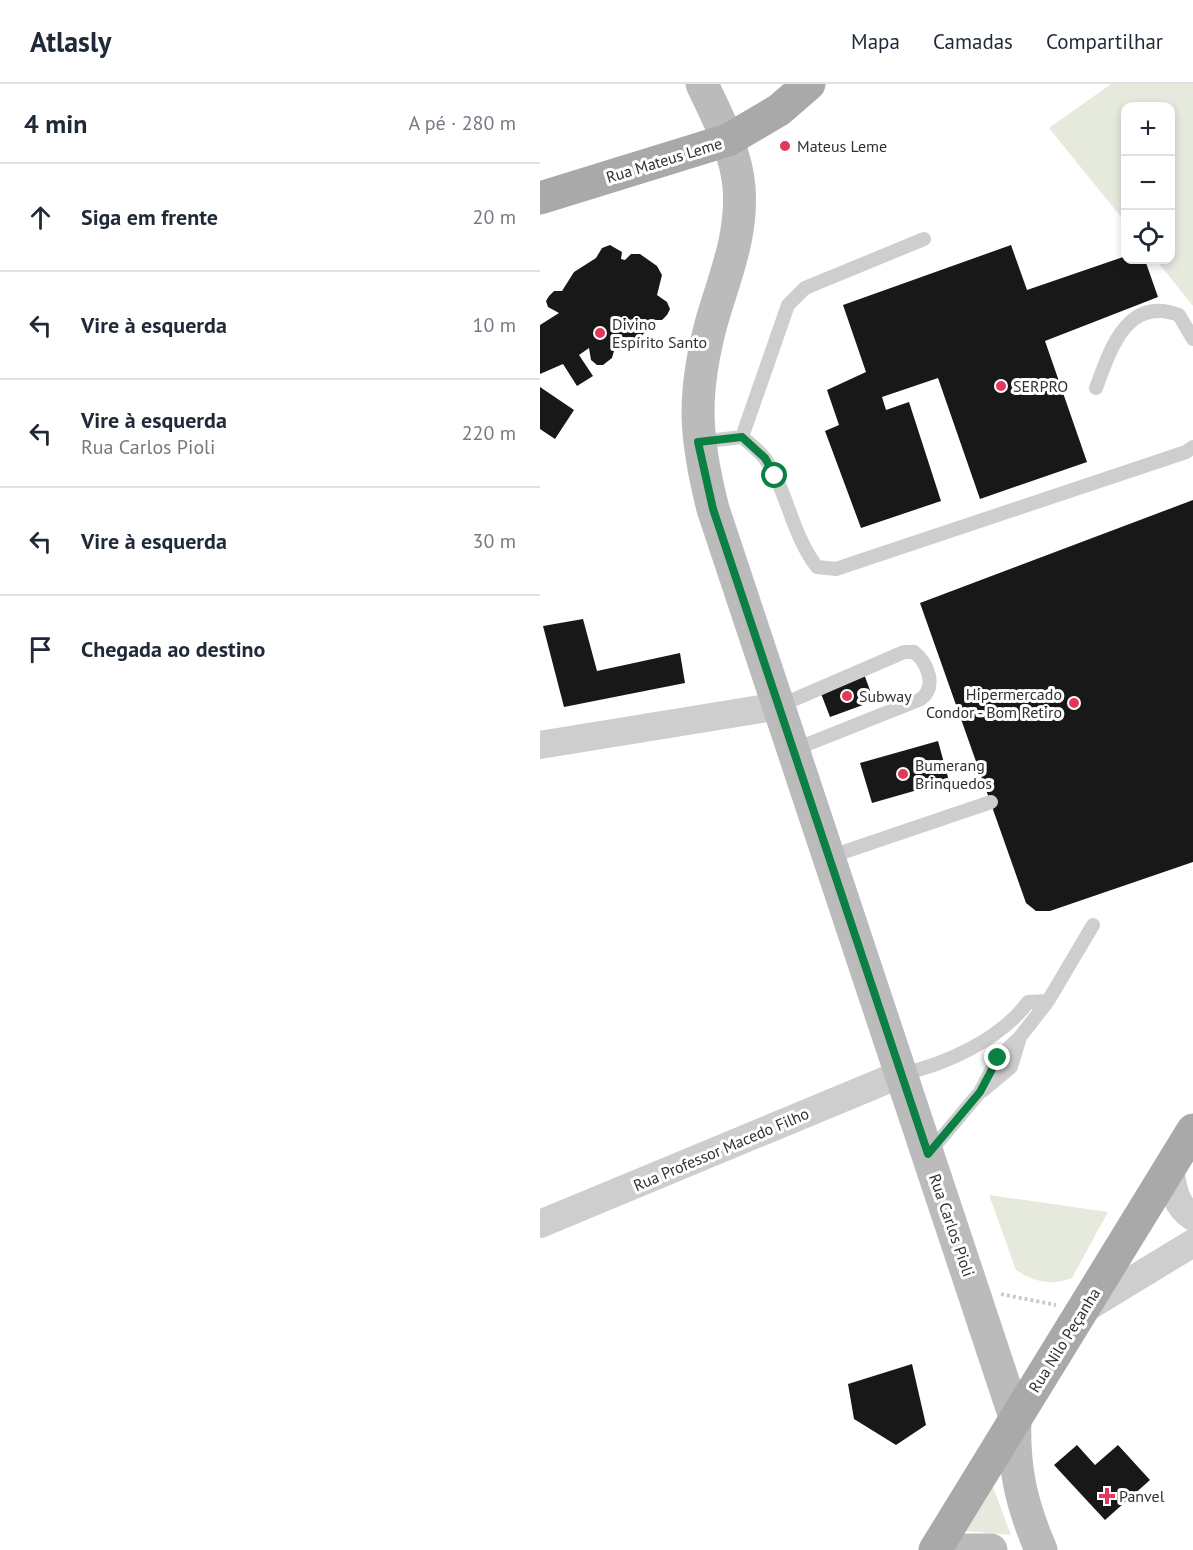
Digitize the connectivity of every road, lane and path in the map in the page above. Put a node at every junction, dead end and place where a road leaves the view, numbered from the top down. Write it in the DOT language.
graph roads {
  1 [pos="702,84"];
  2 [pos="810,84"];
  3 [pos="728,141"];
  4 [pos="540,198"];
  5 [pos="924,239"];
  6 [pos="1193,339"];
  7 [pos="1096,388"];
  8 [pos="742,437"];
  9 [pos="698,442"];
  10 [pos="1193,447"];
  11 [pos="779,706"];
  12 [pos="540,745"];
  13 [pos="793,750"];
  14 [pos="991,802"];
  15 [pos="829,857"];
  16 [pos="1093,925"];
  17 [pos="1048,1001"];
  18 [pos="901,1074"];
  19 [pos="1193,1130"];
  20 [pos="928,1154"];
  21 [pos="1170,1168"];
  22 [pos="1193,1217"];
  23 [pos="540,1224"];
  24 [pos="1193,1243"];
  25 [pos="973,1288"];
  26 [pos="1083,1310"];
  27 [pos="1016,1417"];
  28 [pos="935,1550"];
  29 [pos="957,1550"];
  30 [pos="991,1550"];
  31 [pos="1041,1550"];
  1 -- 3 [label="main road, Rua Carlos Pioli"];
  2 -- 3 [label="main road, Rua Mateus Leme"];
  3 -- 4 [label="main road, Rua Mateus Leme"];
  3 -- 9 [label="main road, Rua Carlos Pioli"];
  5 -- 8 [label="lane"];
  6 -- 7 [label="lane"];
  8 -- 9 [label="lane"];
  8 -- 10 [label="lane"];
  9 -- 11 [label="main road, Rua Carlos Pioli"];
  11 -- 12 [label="street"];
  11 -- 13 [label="main road, Rua Carlos Pioli"];
  11 -- 13 [label="lane"];
  13 -- 15 [label="main road, Rua Carlos Pioli"];
  14 -- 15 [label="lane"];
  15 -- 18 [label="main road, Rua Carlos Pioli"];
  16 -- 17 [label="lane"];
  17 -- 18 [label="lane"];
  17 -- 20 [label="lane"];
  18 -- 20 [label="main road, Rua Carlos Pioli"];
  18 -- 23 [label="street, Rua Professor Macedo Filho"];
  19 -- 21 [label="main road, Rua Nilo Peçanha"];
  20 -- 25 [label="main road, Rua Carlos Pioli"];
  21 -- 22 [label="street"];
  21 -- 26 [label="main road, Rua Nilo Peçanha"];
  24 -- 26 [label="street"];
  25 -- 26 [label="path"];
  25 -- 27 [label="main road, Rua Carlos Pioli"];
  26 -- 27 [label="main road, Rua Nilo Peçanha"];
  27 -- 28 [label="main road, Rua Nilo Peçanha"];
  27 -- 31 [label="main road, Rua Carlos Pioli"];
  29 -- 30 [label="main road"];
}
